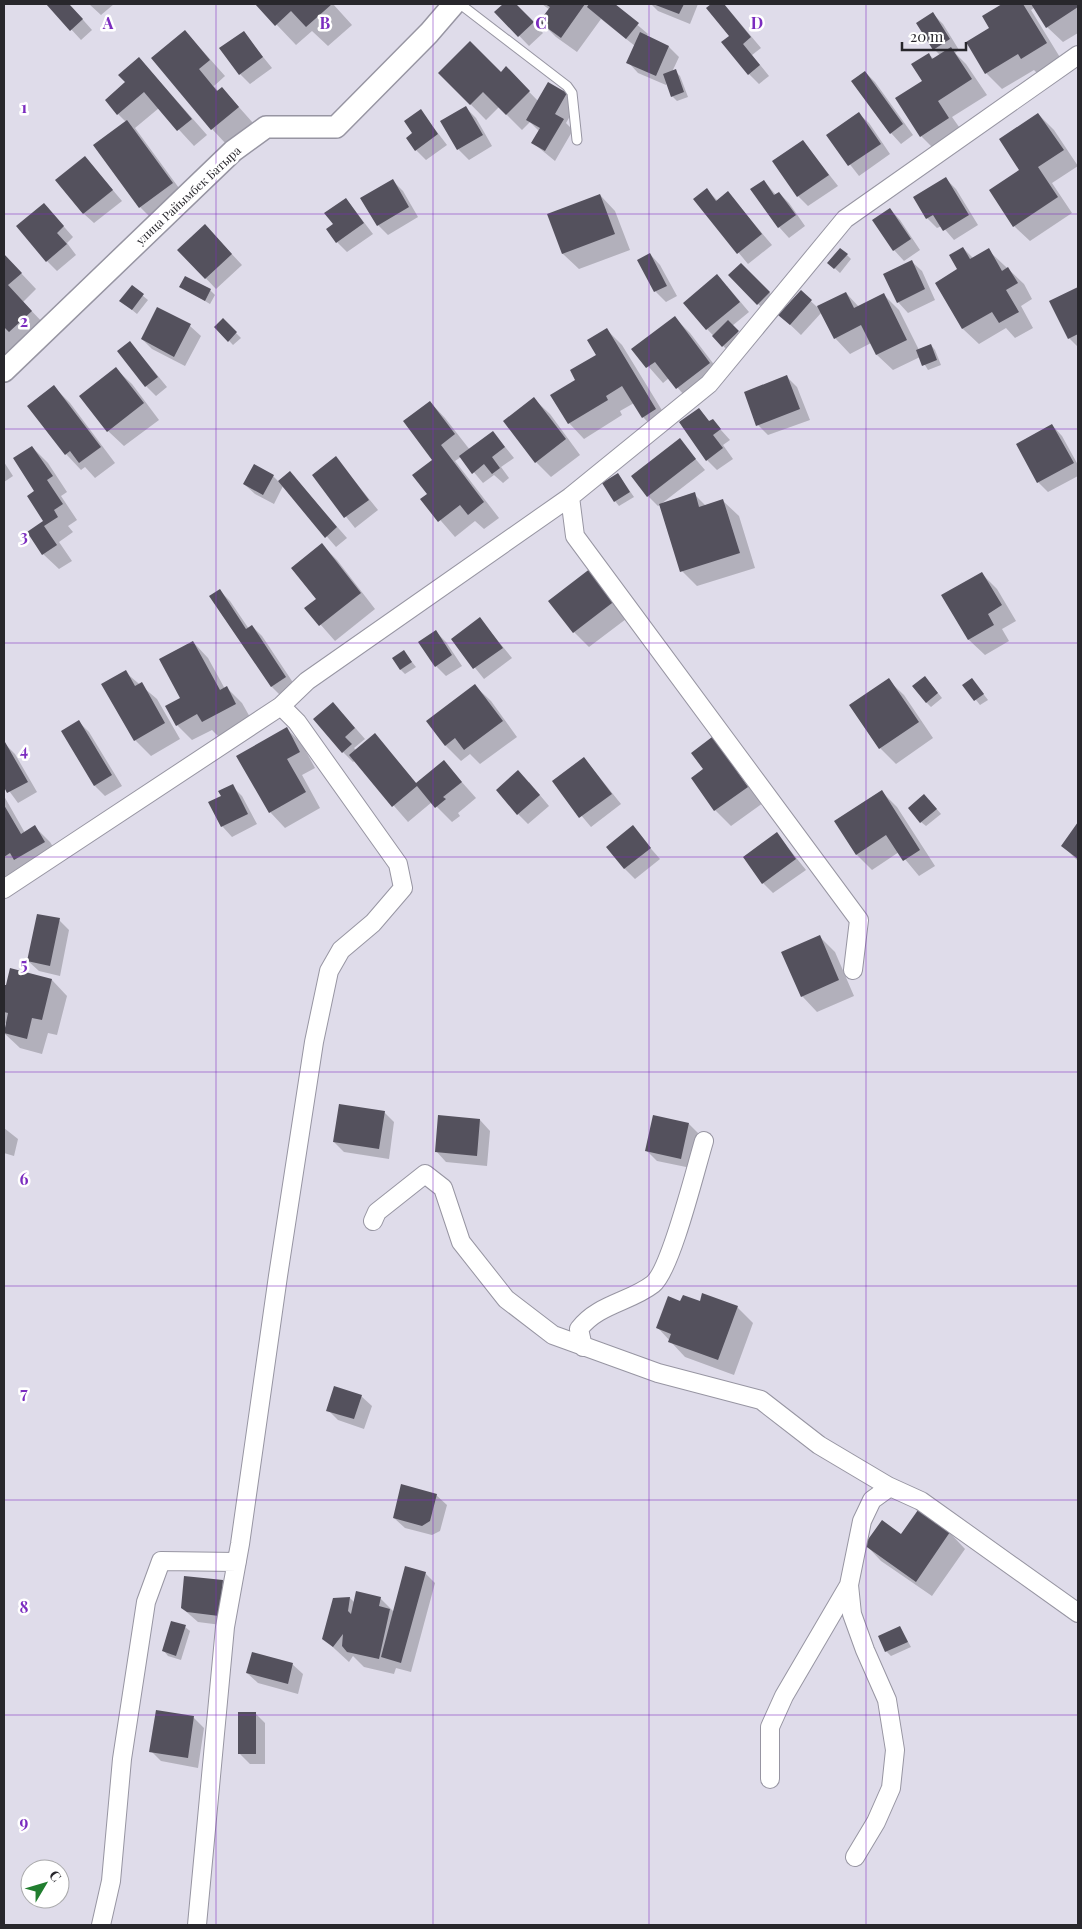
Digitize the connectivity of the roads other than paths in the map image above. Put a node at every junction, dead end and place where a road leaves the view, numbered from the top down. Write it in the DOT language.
graph roads {
  1 [pos="454,4"];
  2 [pos="460,4"];
  3 [pos="1078,56"];
  4 [pos="577,140"];
  5 [pos="4,371"];
  6 [pos="570,497"];
  7 [pos="281,706"];
  8 [pos="4,889"];
  9 [pos="853,970"];
  10 [pos="704,1141"];
  11 [pos="373,1221"];
  12 [pos="583,1346"];
  13 [pos="890,1487"];
  14 [pos="237,1562"];
  15 [pos="849,1585"];
  16 [pos="1078,1613"];
  17 [pos="770,1779"];
  18 [pos="855,1857"];
  19 [pos="101,1925"];
  20 [pos="197,1925"];
  1 -- 5 [label="street, улица Райымбек Батыра"];
  2 -- 4 [label="lane"];
  3 -- 6 [label="street"];
  6 -- 7 [label="street"];
  6 -- 9 [label="street"];
  7 -- 8 [label="street"];
  7 -- 14 [label="street"];
  10 -- 12 [label="street"];
  11 -- 12 [label="street"];
  12 -- 13 [label="street"];
  13 -- 15 [label="street"];
  13 -- 16 [label="street"];
  14 -- 19 [label="street"];
  14 -- 20 [label="street"];
  15 -- 17 [label="street"];
  15 -- 18 [label="street"];
}
